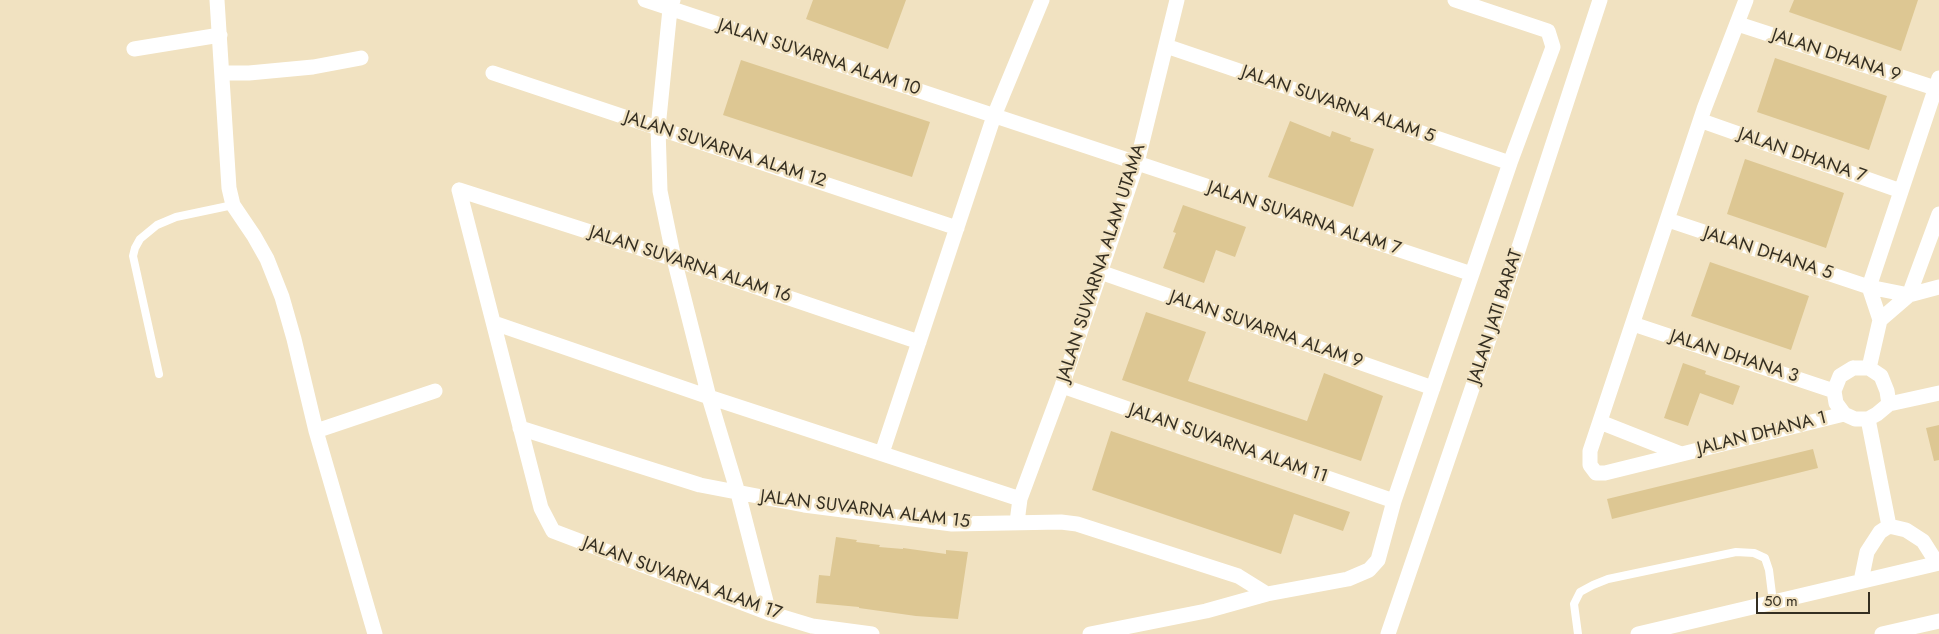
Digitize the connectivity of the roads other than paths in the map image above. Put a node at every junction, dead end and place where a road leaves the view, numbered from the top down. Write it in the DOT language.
graph roads {
  1 [pos="217,0"];
  2 [pos="645,0"];
  3 [pos="1177,0"];
  4 [pos="1455,0"];
  5 [pos="1600,0"];
  6 [pos="1746,0"];
  7 [pos="1038,1"];
  8 [pos="672,4"];
  9 [pos="1482,4"];
  10 [pos="1738,24"];
  11 [pos="220,35"];
  12 [pos="1166,46"];
  13 [pos="134,49"];
  14 [pos="362,58"];
  15 [pos="222,73"];
  16 [pos="493,73"];
  17 [pos="1937,83"];
  18 [pos="994,116"];
  19 [pos="1702,120"];
  20 [pos="658,128"];
  21 [pos="1136,163"];
  22 [pos="1510,163"];
  23 [pos="1901,191"];
  24 [pos="233,205"];
  25 [pos="1939,214"];
  26 [pos="1668,220"];
  27 [pos="957,228"];
  28 [pos="674,259"];
  29 [pos="1100,272"];
  30 [pos="1472,274"];
  31 [pos="1869,287"];
  32 [pos="1939,287"];
  33 [pos="1909,295"];
  34 [pos="1880,320"];
  35 [pos="494,324"];
  36 [pos="1634,324"];
  37 [pos="919,342"];
  38 [pos="1869,368"];
  39 [pos="159,374"];
  40 [pos="1062,386"];
  41 [pos="1433,388"];
  42 [pos="436,391"];
  43 [pos="1834,391"];
  44 [pos="1939,393"];
  45 [pos="709,398"];
  46 [pos="1889,404"];
  47 [pos="1844,414"];
  48 [pos="1868,419"];
  49 [pos="1600,422"];
  50 [pos="520,428"];
  51 [pos="316,431"];
  52 [pos="882,453"];
  53 [pos="1681,454"];
  54 [pos="738,493"];
  55 [pos="1020,498"];
  56 [pos="1394,501"];
  57 [pos="1017,522"];
  58 [pos="1889,526"];
  59 [pos="1938,563"];
  60 [pos="1861,581"];
  61 [pos="1267,594"];
  62 [pos="1773,602"];
  63 [pos="769,613"];
  64 [pos="1939,620"];
  65 [pos="375,634"];
  66 [pos="872,634"];
  67 [pos="1090,634"];
  68 [pos="1388,634"];
  69 [pos="1578,634"];
  70 [pos="1638,634"];
  71 [pos="1882,634"];
  1 -- 11 [label="street"];
  2 -- 8 [label="street, JALAN SUVARNA ALAM 10"];
  3 -- 12 [label="street, JALAN SUVARNA ALAM UTAMA"];
  4 -- 9 [label="street"];
  5 -- 68 [label="street, JALAN JATI BARAT"];
  6 -- 10 [label="street"];
  7 -- 18 [label="street"];
  8 -- 18 [label="street, JALAN SUVARNA ALAM 10"];
  8 -- 20 [label="street"];
  9 -- 22 [label="street"];
  10 -- 17 [label="street, JALAN DHANA 9"];
  10 -- 19 [label="street"];
  11 -- 13 [label="street"];
  11 -- 15 [label="street"];
  12 -- 21 [label="street, JALAN SUVARNA ALAM UTAMA"];
  12 -- 22 [label="street, JALAN SUVARNA ALAM 5"];
  14 -- 15 [label="street"];
  15 -- 24 [label="street"];
  16 -- 20 [label="street, JALAN SUVARNA ALAM 12"];
  17 -- 23 [label="street"];
  18 -- 21 [label="street, JALAN SUVARNA ALAM 10"];
  18 -- 27 [label="street"];
  19 -- 23 [label="street, JALAN DHANA 7"];
  19 -- 26 [label="street"];
  20 -- 27 [label="street, JALAN SUVARNA ALAM 12"];
  20 -- 28 [label="street"];
  21 -- 29 [label="street, JALAN SUVARNA ALAM UTAMA"];
  21 -- 30 [label="street, JALAN SUVARNA ALAM 7"];
  22 -- 30 [label="street"];
  23 -- 31 [label="street"];
  24 -- 39 [label="lane"];
  24 -- 51 [label="street"];
  25 -- 33 [label="street"];
  26 -- 31 [label="street, JALAN DHANA 5"];
  26 -- 36 [label="street"];
  27 -- 37 [label="street"];
  28 -- 35 [label="street, JALAN SUVARNA ALAM 16"];
  28 -- 37 [label="street, JALAN SUVARNA ALAM 16"];
  28 -- 45 [label="street"];
  29 -- 40 [label="street, JALAN SUVARNA ALAM UTAMA"];
  29 -- 41 [label="street, JALAN SUVARNA ALAM 9"];
  30 -- 41 [label="street"];
  31 -- 33 [label="street, JALAN DHANA 5"];
  31 -- 34 [label="street"];
  32 -- 33 [label="street"];
  33 -- 34 [label="street"];
  34 -- 38 [label="street"];
  35 -- 45 [label="street"];
  35 -- 50 [label="street"];
  36 -- 43 [label="street, JALAN DHANA 3"];
  36 -- 49 [label="street"];
  37 -- 52 [label="street"];
  38 -- 43 [label="street"];
  38 -- 46 [label="street"];
  40 -- 55 [label="street, JALAN SUVARNA ALAM UTAMA"];
  40 -- 56 [label="street, JALAN SUVARNA ALAM 11"];
  41 -- 56 [label="street"];
  42 -- 51 [label="street"];
  43 -- 47 [label="street"];
  44 -- 46 [label="street"];
  45 -- 52 [label="street"];
  45 -- 54 [label="street"];
  46 -- 48 [label="street"];
  47 -- 48 [label="street"];
  47 -- 53 [label="street, JALAN DHANA 1"];
  48 -- 58 [label="street"];
  49 -- 53 [label="street, JALAN DHANA 1"];
  49 -- 53 [label="street, JALAN DHANA 1"];
  50 -- 54 [label="street, JALAN SUVARNA ALAM 15"];
  50 -- 63 [label="street, JALAN SUVARNA ALAM 17"];
  51 -- 65 [label="street"];
  52 -- 55 [label="street"];
  54 -- 57 [label="street, JALAN SUVARNA ALAM 15"];
  54 -- 63 [label="street"];
  55 -- 57 [label="street, JALAN SUVARNA ALAM UTAMA"];
  56 -- 61 [label="street"];
  57 -- 61 [label="street, JALAN SUVARNA ALAM 15"];
  58 -- 59 [label="street"];
  58 -- 60 [label="street"];
  59 -- 60 [label="street"];
  60 -- 62 [label="street"];
  61 -- 67 [label="street"];
  62 -- 69 [label="lane"];
  62 -- 70 [label="street"];
  63 -- 66 [label="street, JALAN SUVARNA ALAM 17"];
  64 -- 71 [label="street"];
}
